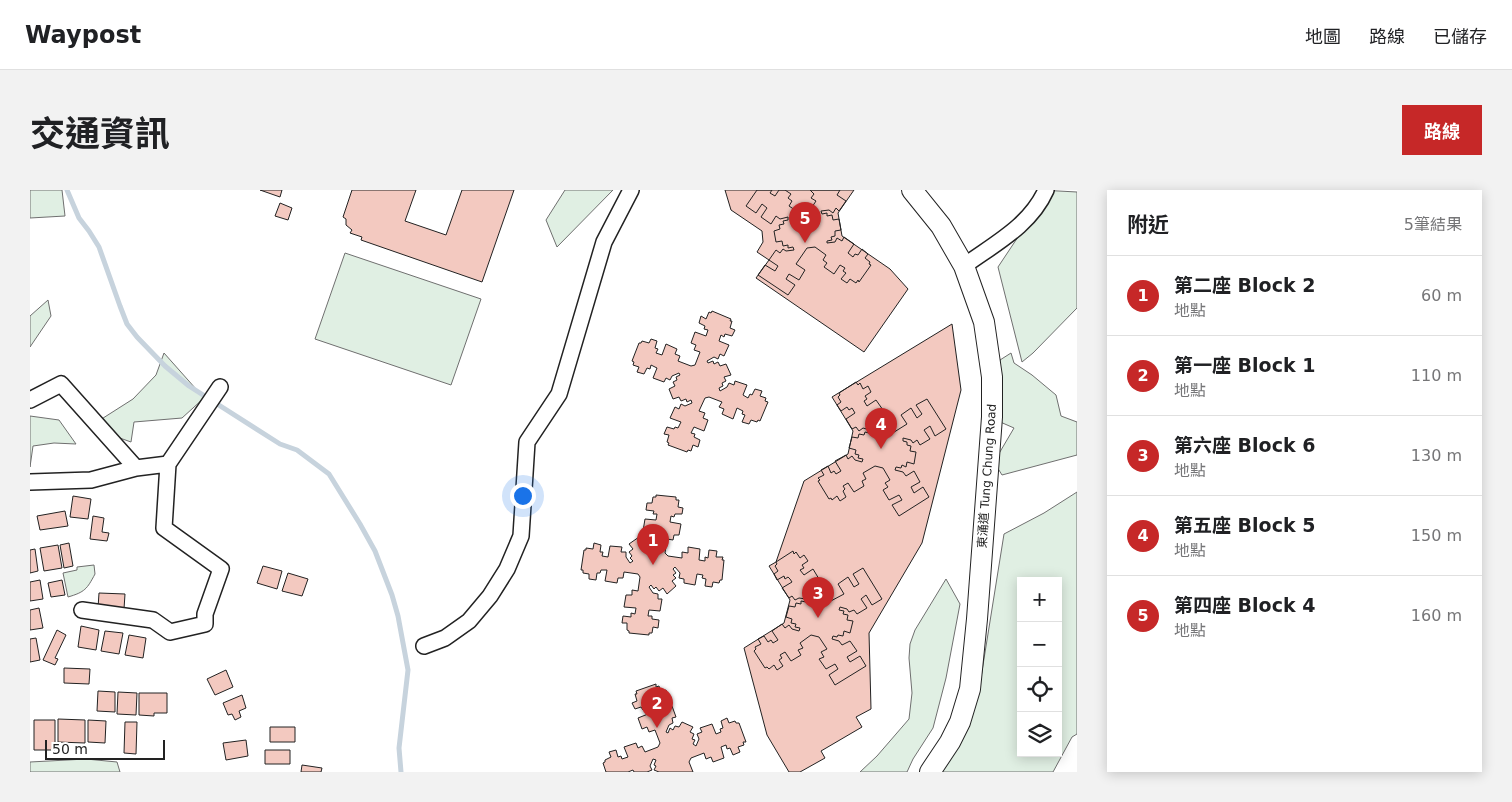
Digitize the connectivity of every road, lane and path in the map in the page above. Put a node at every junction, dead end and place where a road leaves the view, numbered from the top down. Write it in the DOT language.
graph roads {
  1 [pos="631,190"];
  2 [pos="912,190"];
  3 [pos="1046,190"];
  4 [pos="964,266"];
  5 [pos="218,392"];
  6 [pos="30,400"];
  7 [pos="168,464"];
  8 [pos="136,468"];
  9 [pos="30,482"];
  10 [pos="82,610"];
  11 [pos="424,646"];
  12 [pos="930,772"];
  1 -- 11 [label="street"];
  2 -- 4 [label="main road, 東涌道 Tung Chung Road"];
  3 -- 4 [label="street"];
  4 -- 12 [label="main road, 東涌道 Tung Chung Road"];
  5 -- 7 [label="street"];
  6 -- 8 [label="street"];
  7 -- 8 [label="street"];
  7 -- 10 [label="street"];
  8 -- 9 [label="street"];
}
